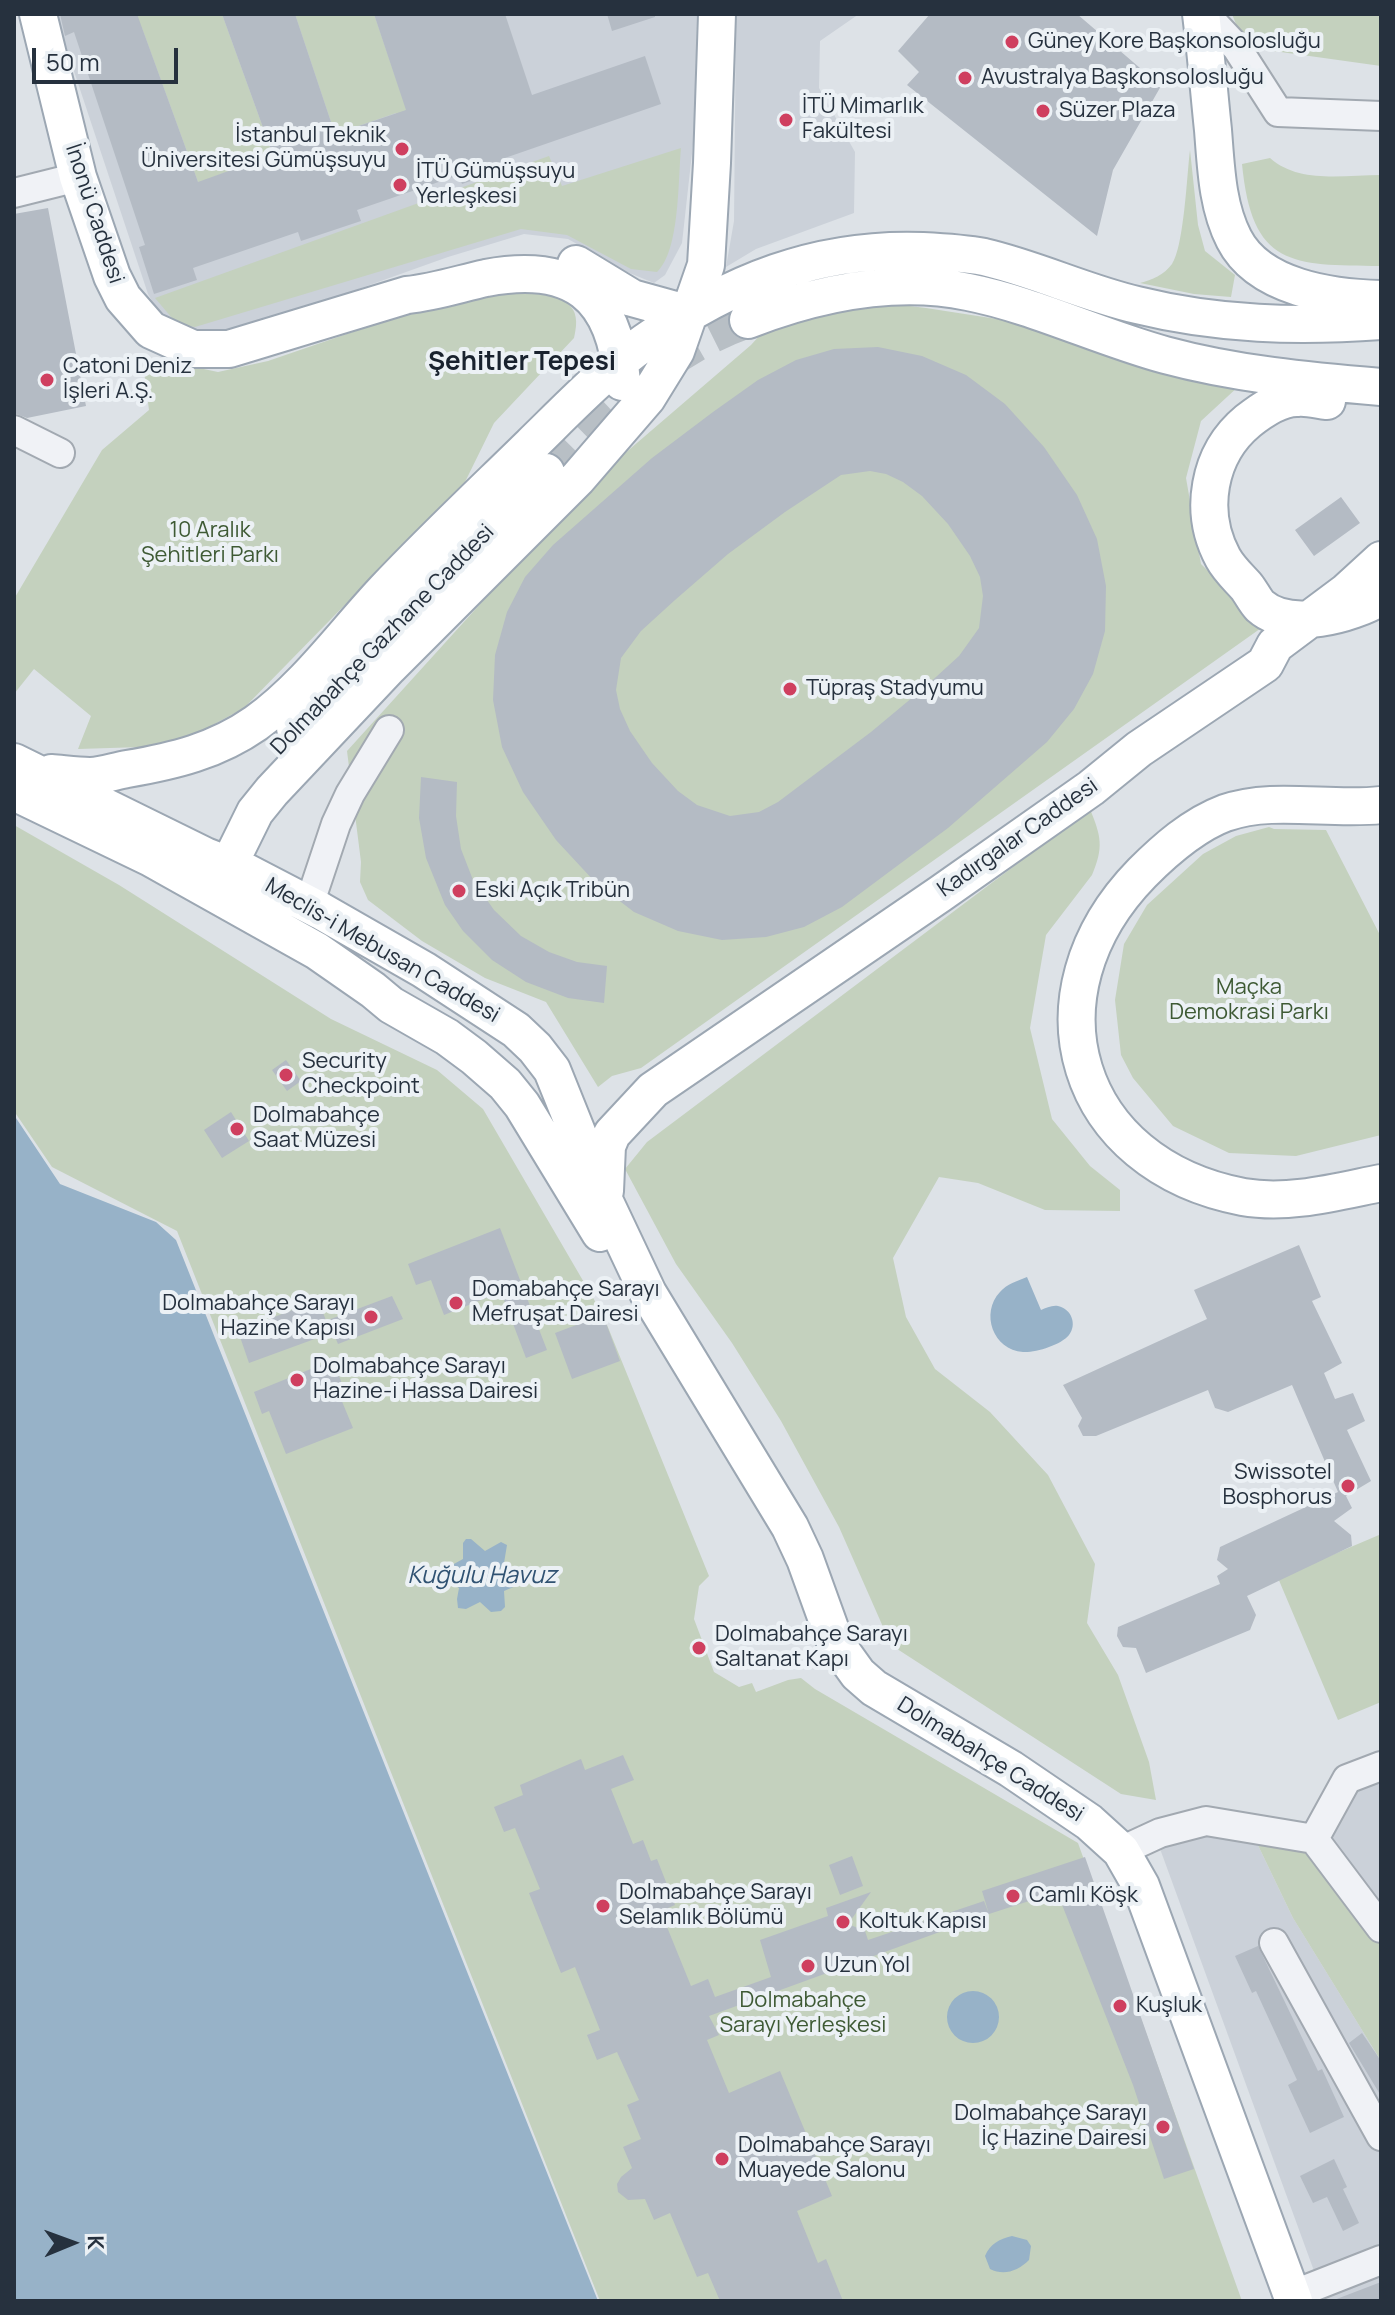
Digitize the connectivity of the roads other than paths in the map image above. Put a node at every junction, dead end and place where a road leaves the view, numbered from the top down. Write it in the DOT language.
graph roads {
  1 [pos="38,14"];
  2 [pos="717,14"];
  3 [pos="1203,14"];
  4 [pos="1381,116"];
  5 [pos="78,177"];
  6 [pos="14,193"];
  7 [pos="407,295"];
  8 [pos="1381,299"];
  9 [pos="690,314"];
  10 [pos="748,320"];
  11 [pos="1381,321"];
  12 [pos="619,362"];
  13 [pos="1381,387"];
  14 [pos="1381,404"];
  15 [pos="14,430"];
  16 [pos="600,451"];
  17 [pos="60,453"];
  18 [pos="546,472"];
  19 [pos="1381,560"];
  20 [pos="1381,582"];
  21 [pos="1367,603"];
  22 [pos="1311,618"];
  23 [pos="309,714"];
  24 [pos="389,730"];
  25 [pos="22,776"];
  26 [pos="93,776"];
  27 [pos="1381,805"];
  28 [pos="1381,818"];
  29 [pos="209,873"];
  30 [pos="309,905"];
  31 [pos="330,958"];
  32 [pos="653,1090"];
  33 [pos="564,1097"];
  34 [pos="1381,1165"];
  35 [pos="1381,1183"];
  36 [pos="605,1202"];
  37 [pos="648,1293"];
  38 [pos="1381,1766"];
  39 [pos="1314,1839"];
  40 [pos="1121,1851"];
  41 [pos="1381,1928"];
  42 [pos="1274,1943"];
  43 [pos="1381,2136"];
  44 [pos="1381,2260"];
  45 [pos="1293,2298"];
  1 -- 5 [label="main road, İnonü Caddesi"];
  2 -- 9 [label="main road"];
  3 -- 4 [label="street"];
  3 -- 8 [label="main road"];
  5 -- 6 [label="street"];
  5 -- 7 [label="main road, İnonü Caddesi"];
  7 -- 9 [label="main road, İnonü Caddesi"];
  7 -- 12 [label="main road, İnonü Caddesi"];
  9 -- 11 [label="main road"];
  9 -- 12 [label="main road"];
  9 -- 16 [label="main road"];
  10 -- 13 [label="main road"];
  12 -- 16 [label="main road, İnonü Caddesi"];
  12 -- 26 [label="main road"];
  14 -- 22 [label="main road"];
  15 -- 17 [label="street"];
  16 -- 29 [label="main road"];
  18 -- 23 [label="main road, Dolmabahçe Gazhane Caddesi"];
  19 -- 22 [label="main road"];
  20 -- 21 [label="main road"];
  21 -- 22 [label="main road, Kadırgalar Caddesi"];
  22 -- 32 [label="main road, Kadırgalar Caddesi"];
  23 -- 26 [label="main road"];
  23 -- 29 [label="main road, Dolmabahçe Gazhane Caddesi"];
  24 -- 30 [label="street"];
  25 -- 26 [label="main road"];
  25 -- 29 [label="main road, Meclis-i Mebusan Caddesi"];
  27 -- 35 [label="main road"];
  28 -- 34 [label="main road"];
  29 -- 30 [label="main road, Meclis-i Mebusan Caddesi"];
  29 -- 31 [label="main road, Meclis-i Mebusan Caddesi"];
  30 -- 33 [label="main road, Meclis-i Mebusan Caddesi"];
  31 -- 33 [label="main road"];
  31 -- 37 [label="main road, Meclis-i Mebusan Caddesi"];
  32 -- 33 [label="main road, Kadırgalar Caddesi"];
  32 -- 36 [label="main road, Kadırgalar Caddesi"];
  33 -- 36 [label="main road, Meclis-i Mebusan Caddesi"];
  36 -- 37 [label="main road, Meclis-i Mebusan Caddesi"];
  37 -- 40 [label="main road, Dolmabahçe Caddesi"];
  38 -- 39 [label="street"];
  39 -- 40 [label="street"];
  39 -- 41 [label="street"];
  40 -- 45 [label="main road, Dolmabahçe Caddesi"];
  42 -- 43 [label="street"];
  44 -- 45 [label="street"];
}
